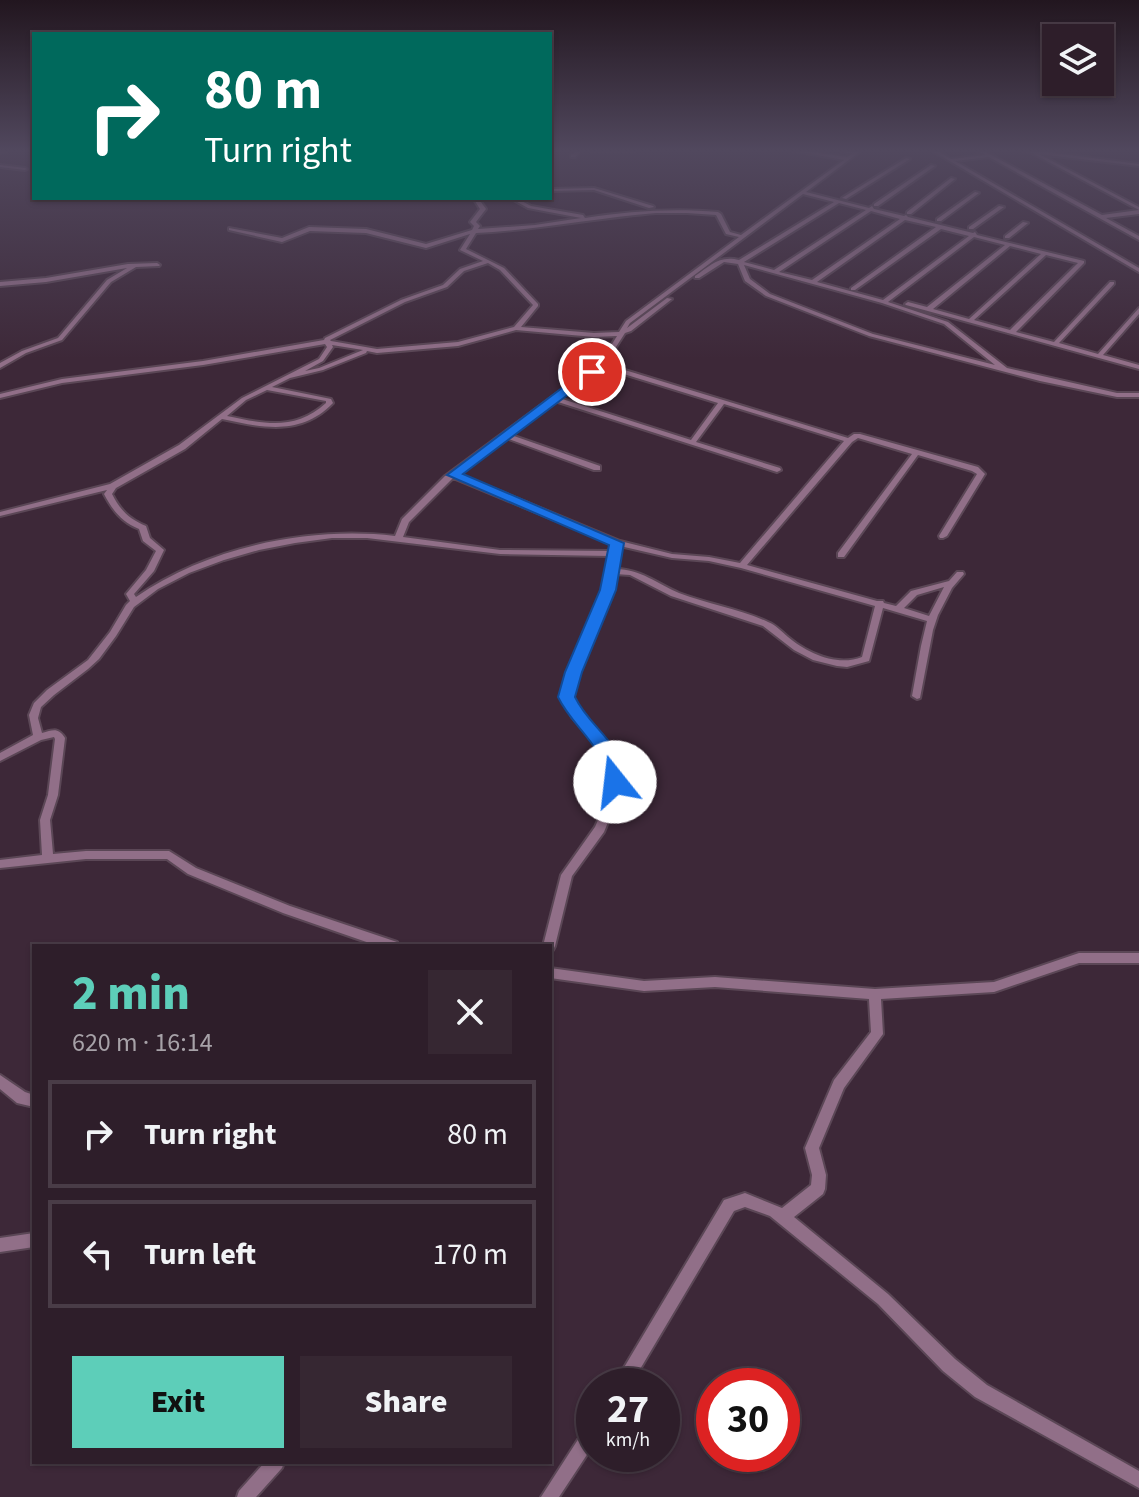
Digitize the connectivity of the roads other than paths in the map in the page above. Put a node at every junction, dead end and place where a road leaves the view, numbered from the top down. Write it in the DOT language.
graph roads {
  1 [pos="475,220"];
  2 [pos="582,220"];
  3 [pos="721,220"];
  4 [pos="763,220"];
  5 [pos="809,220"];
  6 [pos="854,220"];
  7 [pos="900,220"];
  8 [pos="927,220"];
  9 [pos="944,220"];
  10 [pos="986,220"];
  11 [pos="1052,220"];
  12 [pos="1107,220"];
  13 [pos="940,223"];
  14 [pos="1025,223"];
  15 [pos="231,229"];
  16 [pos="474,231"];
  17 [pos="973,231"];
  18 [pos="739,236"];
  19 [pos="1139,238"];
  20 [pos="1008,240"];
  21 [pos="1048,249"];
  22 [pos="488,261"];
  23 [pos="740,262"];
  24 [pos="1139,263"];
  25 [pos="157,265"];
  26 [pos="1129,265"];
  27 [pos="134,266"];
  28 [pos="1139,270"];
  29 [pos="775,272"];
  30 [pos="812,283"];
  31 [pos="1112,283"];
  32 [pos="0,284"];
  33 [pos="853,289"];
  34 [pos="885,302"];
  35 [pos="930,308"];
  36 [pos="1139,310"];
  37 [pos="971,320"];
  38 [pos="516,328"];
  39 [pos="1012,332"];
  40 [pos="622,333"];
  41 [pos="328,342"];
  42 [pos="1055,344"];
  43 [pos="370,351"];
  44 [pos="1099,356"];
  45 [pos="600,365"];
  46 [pos="0,366"];
  47 [pos="1139,367"];
  48 [pos="1005,370"];
  49 [pos="288,377"];
  50 [pos="265,388"];
  51 [pos="1139,395"];
  52 [pos="0,396"];
  53 [pos="555,399"];
  54 [pos="722,402"];
  55 [pos="222,417"];
  56 [pos="508,436"];
  57 [pos="849,440"];
  58 [pos="692,443"];
  59 [pos="917,452"];
  60 [pos="597,468"];
  61 [pos="777,470"];
  62 [pos="453,475"];
  63 [pos="113,486"];
  64 [pos="0,514"];
  65 [pos="943,536"];
  66 [pos="398,539"];
  67 [pos="617,543"];
  68 [pos="615,554"];
  69 [pos="841,555"];
  70 [pos="742,566"];
  71 [pos="614,571"];
  72 [pos="960,574"];
  73 [pos="950,583"];
  74 [pos="134,601"];
  75 [pos="880,603"];
  76 [pos="898,609"];
  77 [pos="931,619"];
  78 [pos="917,696"];
  79 [pos="38,737"];
  80 [pos="0,757"];
  81 [pos="48,858"];
  82 [pos="0,864"];
  83 [pos="387,944"];
  84 [pos="550,944"];
  85 [pos="1139,958"];
  86 [pos="552,973"];
  87 [pos="875,994"];
  88 [pos="0,1081"];
  89 [pos="32,1100"];
  90 [pos="782,1217"];
  91 [pos="32,1240"];
  92 [pos="0,1245"];
  93 [pos="632,1368"];
  94 [pos="576,1457"];
  95 [pos="274,1464"];
  96 [pos="1139,1480"];
  97 [pos="245,1497"];
  98 [pos="549,1497"];
  1 -- 16 [label="street"];
  2 -- 16 [label="street"];
  3 -- 18 [label="street"];
  4 -- 18 [label="street"];
  5 -- 23 [label="street"];
  6 -- 29 [label="street"];
  7 -- 30 [label="street"];
  8 -- 13 [label="street"];
  9 -- 13 [label="street"];
  10 -- 17 [label="street"];
  11 -- 26 [label="street"];
  12 -- 19 [label="street"];
  13 -- 17 [label="street"];
  13 -- 33 [label="street"];
  14 -- 20 [label="street"];
  15 -- 16 [label="street"];
  16 -- 22 [label="street"];
  17 -- 20 [label="street"];
  17 -- 34 [label="street"];
  18 -- 40 [label="street"];
  20 -- 21 [label="street"];
  20 -- 35 [label="street"];
  21 -- 37 [label="street"];
  21 -- 39 [label="street"];
  22 -- 38 [label="street"];
  22 -- 41 [label="street"];
  23 -- 29 [label="street"];
  23 -- 40 [label="street"];
  23 -- 48 [label="street"];
  24 -- 26 [label="street"];
  25 -- 27 [label="street"];
  26 -- 28 [label="street"];
  27 -- 32 [label="street"];
  27 -- 46 [label="street"];
  29 -- 30 [label="street"];
  30 -- 34 [label="street"];
  31 -- 42 [label="street"];
  34 -- 35 [label="street"];
  34 -- 48 [label="street"];
  35 -- 37 [label="street"];
  36 -- 44 [label="street"];
  37 -- 39 [label="street"];
  38 -- 40 [label="street"];
  38 -- 43 [label="street"];
  39 -- 42 [label="street"];
  40 -- 45 [label="street"];
  41 -- 43 [label="street"];
  41 -- 49 [label="street"];
  41 -- 52 [label="street"];
  42 -- 44 [label="street"];
  43 -- 49 [label="street"];
  44 -- 47 [label="street"];
  45 -- 53 [label="street"];
  45 -- 54 [label="street"];
  48 -- 51 [label="street"];
  49 -- 50 [label="street"];
  50 -- 55 [label="street"];
  50 -- 55 [label="street"];
  53 -- 56 [label="street"];
  53 -- 58 [label="street"];
  54 -- 57 [label="street"];
  54 -- 58 [label="street"];
  55 -- 63 [label="street"];
  56 -- 60 [label="street"];
  56 -- 62 [label="street"];
  57 -- 59 [label="street"];
  57 -- 70 [label="street"];
  58 -- 61 [label="street"];
  59 -- 65 [label="street"];
  59 -- 69 [label="street"];
  62 -- 66 [label="street"];
  62 -- 67 [label="street"];
  63 -- 64 [label="street"];
  63 -- 74 [label="street"];
  66 -- 68 [label="street"];
  66 -- 74 [label="street"];
  67 -- 68 [label="street"];
  67 -- 70 [label="street"];
  68 -- 71 [label="street"];
  70 -- 75 [label="street"];
  71 -- 75 [label="street"];
  71 -- 84 [label="street"];
  72 -- 73 [label="street"];
  73 -- 76 [label="street"];
  73 -- 77 [label="street"];
  74 -- 79 [label="street"];
  75 -- 76 [label="street"];
  76 -- 77 [label="street"];
  77 -- 78 [label="street"];
  79 -- 80 [label="street"];
  79 -- 81 [label="street"];
  81 -- 82 [label="street"];
  81 -- 83 [label="street"];
  85 -- 87 [label="street"];
  86 -- 87 [label="street"];
  87 -- 90 [label="street"];
  88 -- 89 [label="street"];
  90 -- 93 [label="street"];
  90 -- 96 [label="street"];
  91 -- 92 [label="street"];
  94 -- 98 [label="street"];
  95 -- 97 [label="street"];
}
